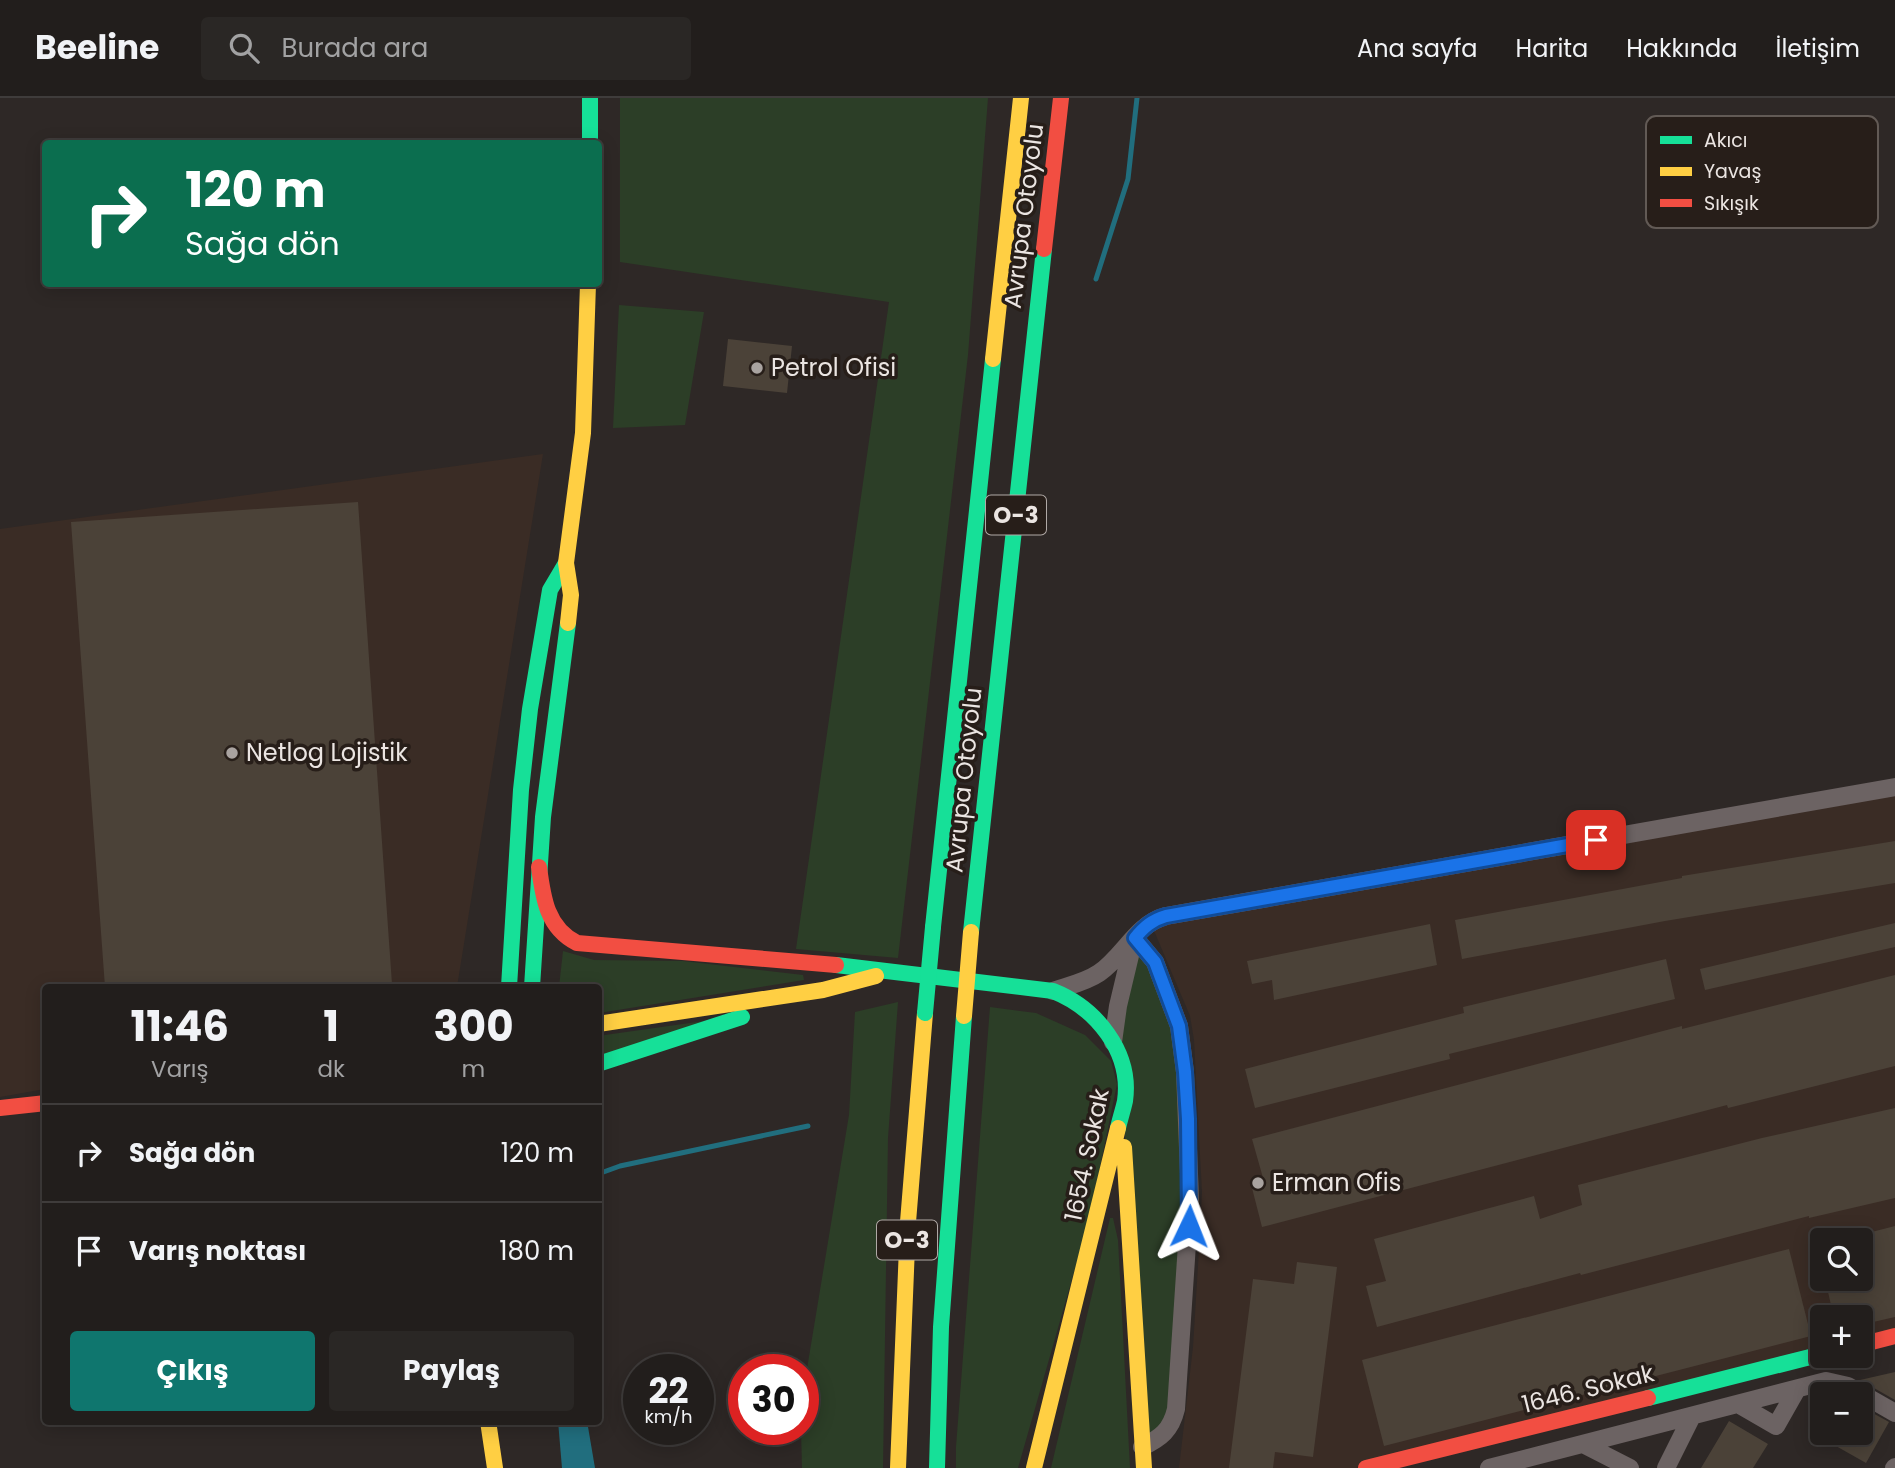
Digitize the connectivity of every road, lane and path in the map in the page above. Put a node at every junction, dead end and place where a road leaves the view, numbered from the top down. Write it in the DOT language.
graph roads {
  1 [pos="590,98"];
  2 [pos="1021,98"];
  3 [pos="1061,98"];
  4 [pos="590,140"];
  5 [pos="588,287"];
  6 [pos="566,563"];
  7 [pos="1895,787"];
  8 [pos="539,867"];
  9 [pos="512,931"];
  10 [pos="1135,938"];
  11 [pos="897,971"];
  12 [pos="497,984"];
  13 [pos="509,984"];
  14 [pos="532,984"];
  15 [pos="823,990"];
  16 [pos="1053,991"];
  17 [pos="602,1023"];
  18 [pos="1113,1042"];
  19 [pos="602,1063"];
  20 [pos="42,1103"];
  21 [pos="0,1108"];
  22 [pos="1122,1118"];
  23 [pos="1895,1336"];
  24 [pos="1873,1342"];
  25 [pos="1810,1357"];
  26 [pos="1797,1389"];
  27 [pos="1738,1404"];
  28 [pos="1895,1413"];
  29 [pos="1692,1416"];
  30 [pos="489,1425"];
  31 [pos="1583,1444"];
  32 [pos="1142,1447"];
  33 [pos="1518,1464"];
  34 [pos="495,1468"];
  35 [pos="898,1468"];
  36 [pos="937,1468"];
  37 [pos="1034,1468"];
  38 [pos="1144,1468"];
  39 [pos="1366,1468"];
  40 [pos="1489,1468"];
  41 [pos="1630,1468"];
  42 [pos="1666,1468"];
  1 -- 4 [label="main road"];
  2 -- 35 [label="main road, Avrupa Otoyolu / O-3, bridge"];
  3 -- 36 [label="main road, Avrupa Otoyolu / O-3, bridge"];
  5 -- 6 [label="main road"];
  6 -- 8 [label="main road"];
  6 -- 9 [label="main road"];
  7 -- 10 [label="street"];
  8 -- 11 [label="main road, 1654. Sokak"];
  8 -- 14 [label="main road"];
  9 -- 12 [label="main road"];
  9 -- 13 [label="main road"];
  10 -- 16 [label="street"];
  10 -- 18 [label="street"];
  10 -- 32 [label="street"];
  11 -- 15 [label="main road, 1654. Sokak"];
  11 -- 16 [label="main road, 1654. Sokak"];
  15 -- 17 [label="main road, 1654. Sokak"];
  15 -- 19 [label="main road"];
  16 -- 18 [label="main road, 1654. Sokak"];
  18 -- 22 [label="main road, 1654. Sokak"];
  20 -- 21 [label="main road"];
  22 -- 32 [label="main road"];
  22 -- 37 [label="main road, 1654. Sokak"];
  23 -- 24 [label="main road"];
  25 -- 39 [label="main road, 1646. Sokak"];
  26 -- 27 [label="street"];
  26 -- 27 [label="street"];
  26 -- 28 [label="street"];
  27 -- 29 [label="street"];
  29 -- 31 [label="street"];
  29 -- 42 [label="street"];
  30 -- 34 [label="main road"];
  31 -- 33 [label="street"];
  31 -- 41 [label="street"];
  32 -- 38 [label="main road"];
  33 -- 40 [label="street"];
}
